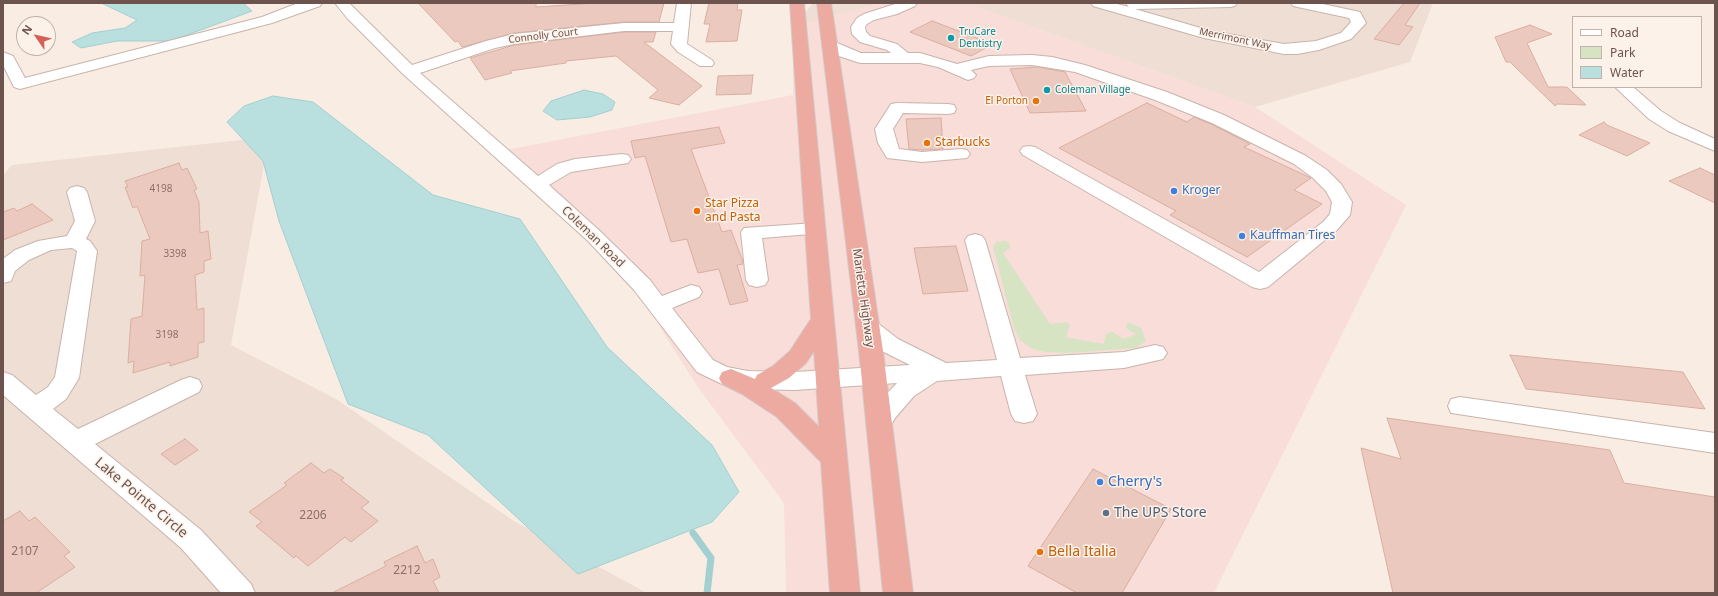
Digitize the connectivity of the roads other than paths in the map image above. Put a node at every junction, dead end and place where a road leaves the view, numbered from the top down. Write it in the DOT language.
graph roads {
  1 [pos="315,3"];
  2 [pos="342,3"];
  3 [pos="684,3"];
  4 [pos="797,3"];
  5 [pos="824,3"];
  6 [pos="910,3"];
  7 [pos="1230,3"];
  8 [pos="1298,3"];
  9 [pos="1365,3"];
  10 [pos="1102,4"];
  11 [pos="1345,10"];
  12 [pos="884,14"];
  13 [pos="681,27"];
  14 [pos="830,46"];
  15 [pos="897,56"];
  16 [pos="3,57"];
  17 [pos="866,59"];
  18 [pos="706,63"];
  19 [pos="409,71"];
  20 [pos="834,79"];
  21 [pos="1624,88"];
  22 [pos="948,109"];
  23 [pos="1715,146"];
  24 [pos="1029,151"];
  25 [pos="961,154"];
  26 [pos="622,159"];
  27 [pos="536,185"];
  28 [pos="77,192"];
  29 [pos="815,229"];
  30 [pos="974,240"];
  31 [pos="74,242"];
  32 [pos="3,276"];
  33 [pos="757,280"];
  34 [pos="692,292"];
  35 [pos="658,306"];
  36 [pos="822,320"];
  37 [pos="867,326"];
  38 [pos="1155,353"];
  39 [pos="1011,366"];
  40 [pos="938,371"];
  41 [pos="873,375"];
  42 [pos="731,378"];
  43 [pos="826,379"];
  44 [pos="3,381"];
  45 [pos="766,381"];
  46 [pos="190,386"];
  47 [pos="1460,406"];
  48 [pos="36,409"];
  49 [pos="1024,414"];
  50 [pos="879,423"];
  51 [pos="75,442"];
  52 [pos="1715,443"];
  53 [pos="834,458"];
  54 [pos="240,593"];
  55 [pos="845,593"];
  56 [pos="898,593"];
  1 -- 16 [label="street"];
  2 -- 19 [label="street, Coleman Road"];
  3 -- 13 [label="street"];
  4 -- 29 [label="highway"];
  5 -- 14 [label="highway, Marietta Highway"];
  6 -- 12 [label="street"];
  7 -- 10 [label="street"];
  8 -- 11 [label="street"];
  9 -- 11 [label="street"];
  10 -- 11 [label="street, Merrimont Way"];
  12 -- 15 [label="street"];
  12 -- 15 [label="street"];
  13 -- 18 [label="street"];
  13 -- 19 [label="street, Connolly Court"];
  14 -- 17 [label="street"];
  14 -- 20 [label="highway, Marietta Highway"];
  15 -- 17 [label="street"];
  15 -- 24 [label="street"];
  17 -- 20 [label="street"];
  19 -- 27 [label="street, Coleman Road"];
  20 -- 37 [label="highway, Marietta Highway"];
  21 -- 23 [label="street"];
  22 -- 25 [label="street"];
  26 -- 27 [label="street"];
  27 -- 35 [label="street, Coleman Road"];
  28 -- 31 [label="street"];
  29 -- 33 [label="street"];
  29 -- 36 [label="highway"];
  30 -- 39 [label="street"];
  31 -- 32 [label="street"];
  31 -- 48 [label="street"];
  34 -- 35 [label="street"];
  35 -- 42 [label="street, Coleman Road"];
  36 -- 43 [label="highway"];
  36 -- 45 [label="highway"];
  37 -- 40 [label="street"];
  37 -- 41 [label="highway, Marietta Highway"];
  38 -- 39 [label="street, Coleman Road"];
  39 -- 40 [label="street, Coleman Road"];
  39 -- 49 [label="street"];
  40 -- 41 [label="street, Coleman Road"];
  40 -- 50 [label="street"];
  41 -- 43 [label="street, Coleman Road"];
  41 -- 50 [label="highway, Marietta Highway"];
  42 -- 45 [label="street, Coleman Road"];
  42 -- 53 [label="highway"];
  43 -- 45 [label="street, Coleman Road"];
  43 -- 53 [label="highway"];
  44 -- 48 [label="street, Lake Pointe Circle"];
  46 -- 51 [label="street"];
  47 -- 52 [label="street"];
  48 -- 51 [label="street, Lake Pointe Circle"];
  50 -- 56 [label="highway, Marietta Highway"];
  51 -- 54 [label="street, Lake Pointe Circle"];
  53 -- 55 [label="highway"];
}
